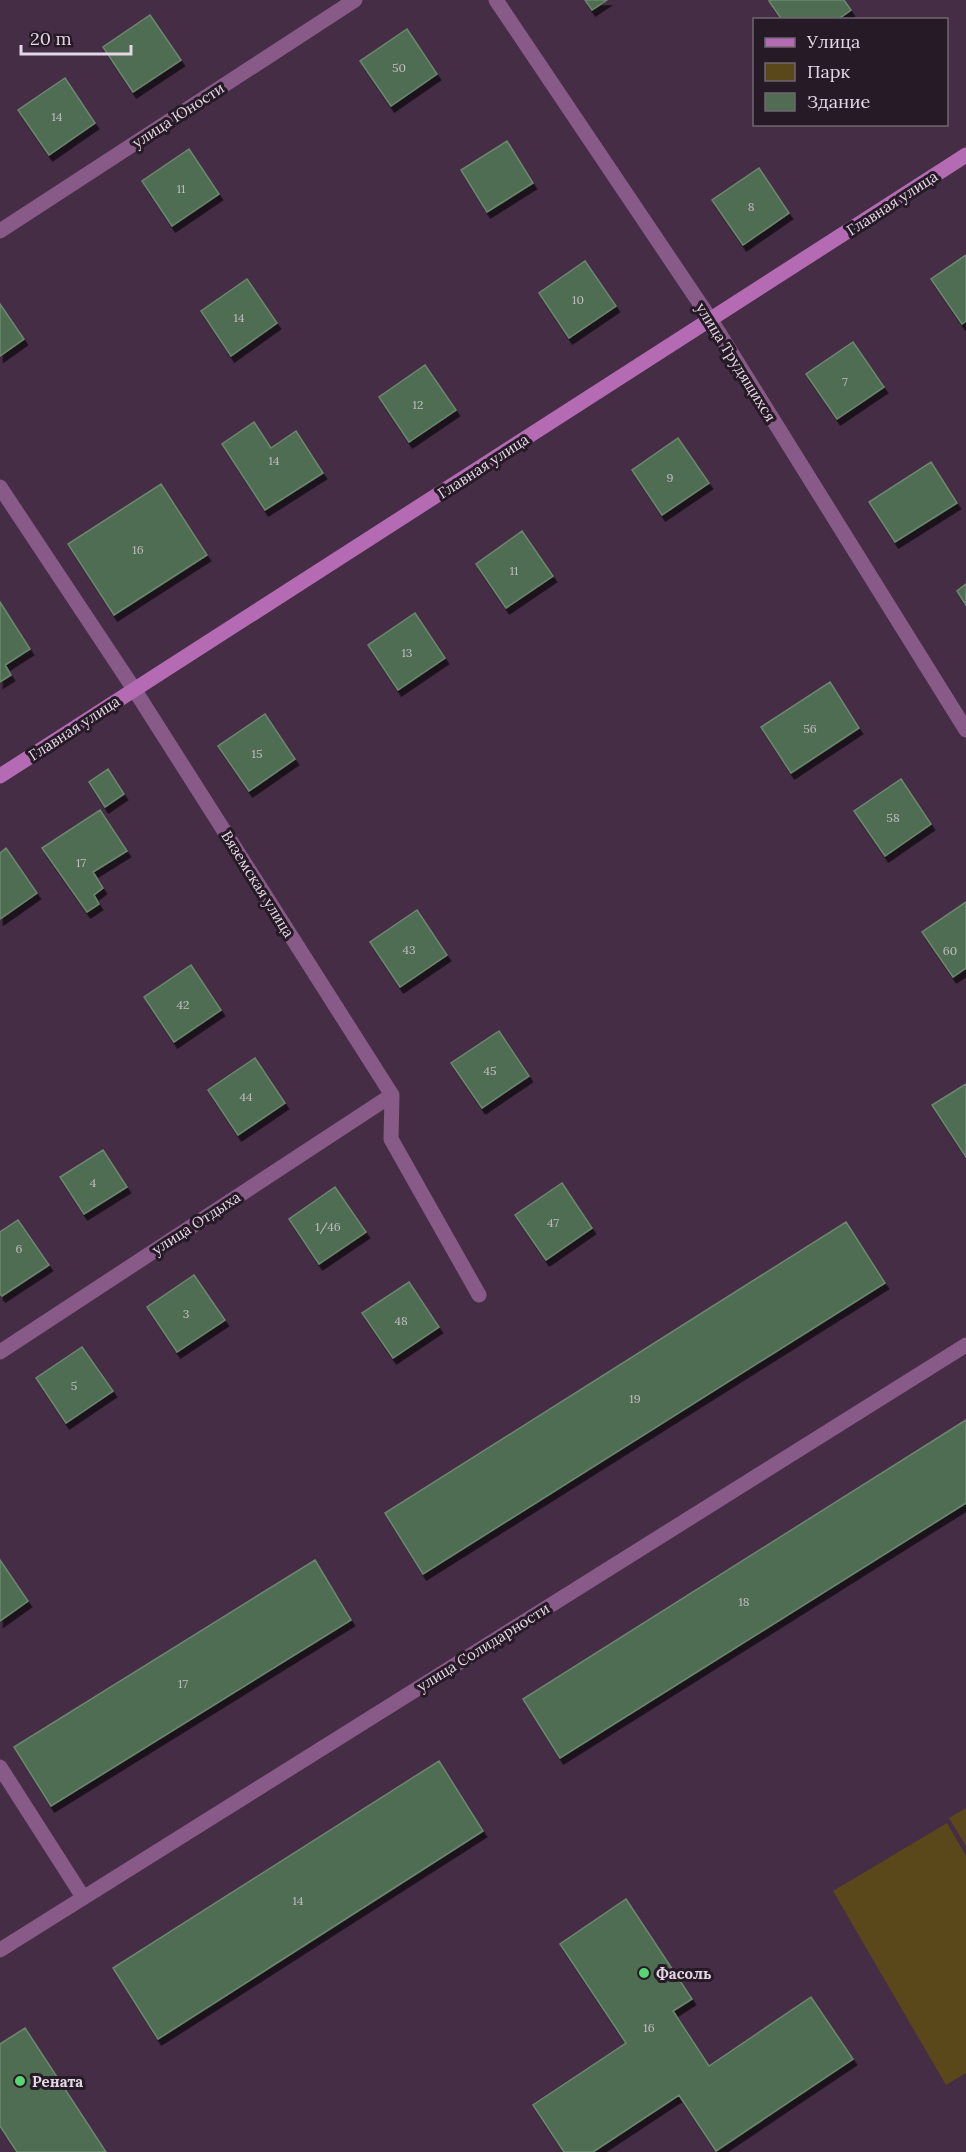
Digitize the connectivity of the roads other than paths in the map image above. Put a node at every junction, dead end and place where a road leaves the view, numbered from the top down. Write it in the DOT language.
graph roads {
  1 [pos="355,0"];
  2 [pos="496,0"];
  3 [pos="966,155"];
  4 [pos="0,231"];
  5 [pos="711,320"];
  6 [pos="0,487"];
  7 [pos="134,689"];
  8 [pos="966,730"];
  9 [pos="0,776"];
  10 [pos="392,1095"];
  11 [pos="479,1295"];
  12 [pos="966,1345"];
  13 [pos="0,1352"];
  14 [pos="0,1767"];
  15 [pos="83,1897"];
  16 [pos="0,1950"];
  1 -- 4 [label="street, улица Юности"];
  2 -- 5 [label="street, улица Трудящихся"];
  3 -- 5 [label="street, Главная улица"];
  5 -- 7 [label="street, Главная улица"];
  5 -- 8 [label="street, улица Трудящихся"];
  6 -- 7 [label="street, Вяземская улица"];
  7 -- 9 [label="street, Главная улица"];
  7 -- 10 [label="street, Вяземская улица"];
  10 -- 11 [label="street"];
  10 -- 13 [label="street, улица Отдыха"];
  12 -- 15 [label="street, улица Солидарности"];
  14 -- 15 [label="street"];
  15 -- 16 [label="street, улица Солидарности"];
}
